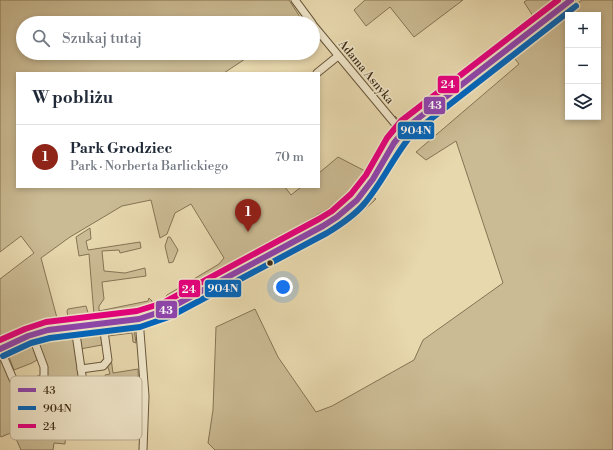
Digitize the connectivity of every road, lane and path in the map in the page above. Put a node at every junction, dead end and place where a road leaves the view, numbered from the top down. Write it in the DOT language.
graph roads {
  1 [pos="295,0"];
  2 [pos="571,0"];
  3 [pos="306,16"];
  4 [pos="320,34"];
  5 [pos="338,56"];
  6 [pos="318,72"];
  7 [pos="402,132"];
  8 [pos="139,319"];
  9 [pos="103,324"];
  10 [pos="75,326"];
  11 [pos="32,335"];
  12 [pos="0,349"];
  13 [pos="81,369"];
  14 [pos="12,376"];
  15 [pos="44,376"];
  16 [pos="82,376"];
  17 [pos="142,450"];
  1 -- 3 [label="street, Adama Asnyka"];
  2 -- 7 [label="street"];
  4 -- 5 [label="street, Adama Asnyka"];
  5 -- 6 [label="street"];
  5 -- 7 [label="street, Adama Asnyka"];
  7 -- 8 [label="street"];
  8 -- 9 [label="street"];
  8 -- 17 [label="street"];
  9 -- 10 [label="street"];
  9 -- 13 [label="street"];
  10 -- 11 [label="street"];
  10 -- 13 [label="street"];
  11 -- 12 [label="street"];
  11 -- 15 [label="street"];
  12 -- 14 [label="street"];
  13 -- 16 [label="street"];
}
